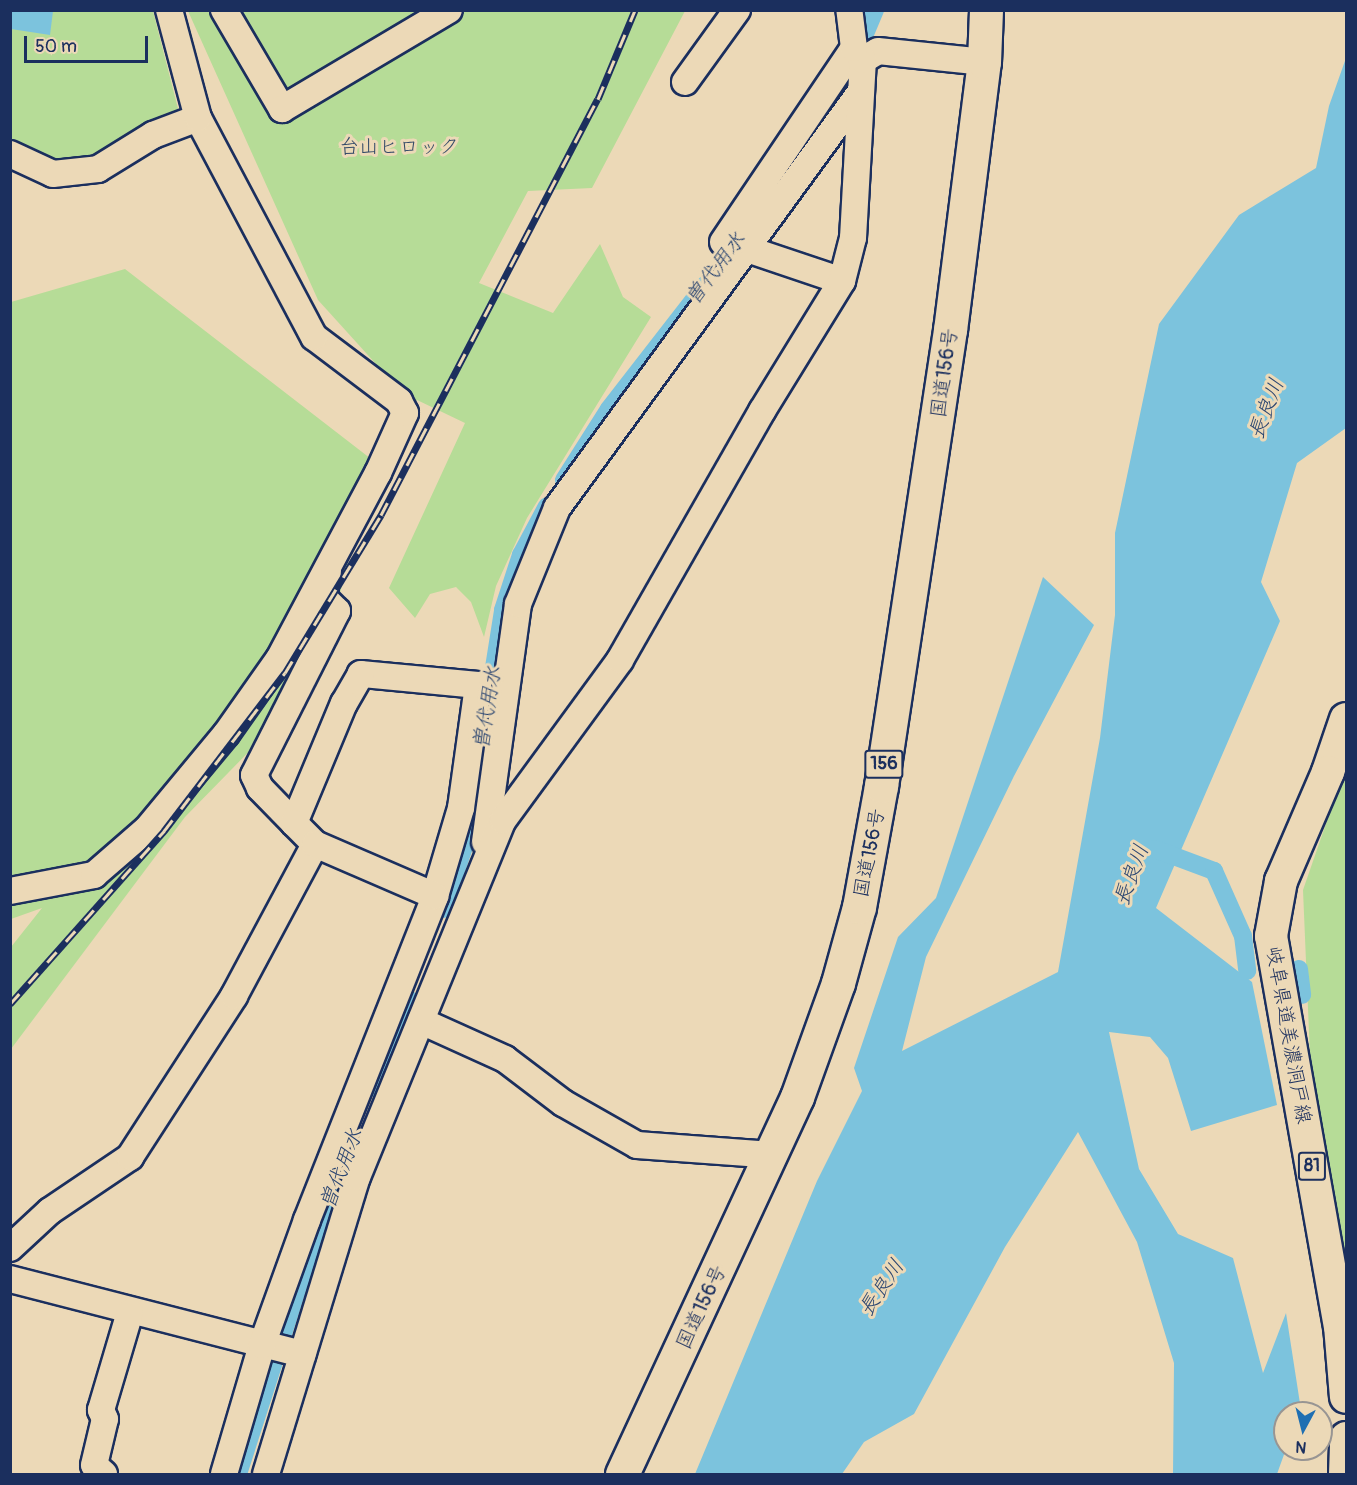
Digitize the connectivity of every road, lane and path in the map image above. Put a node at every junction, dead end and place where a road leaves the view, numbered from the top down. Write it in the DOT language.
graph roads {
  1 [pos="169,10"];
  2 [pos="224,10"];
  3 [pos="449,10"];
  4 [pos="737,10"];
  5 [pos="849,10"];
  6 [pos="986,10"];
  7 [pos="858,54"];
  8 [pos="984,62"];
  9 [pos="686,82"];
  10 [pos="859,94"];
  11 [pos="198,118"];
  12 [pos="10,154"];
  13 [pos="723,242"];
  14 [pos="747,249"];
  15 [pos="842,281"];
  16 [pos="330,560"];
  17 [pos="1347,719"];
  18 [pos="294,823"];
  19 [pos="315,844"];
  20 [pos="485,858"];
  21 [pos="10,891"];
  22 [pos="435,896"];
  23 [pos="429,952"];
  24 [pos="421,1021"];
  25 [pos="354,1138"];
  26 [pos="772,1155"];
  27 [pos="10,1248"];
  28 [pos="10,1279"];
  29 [pos="130,1312"];
  30 [pos="280,1349"];
  31 [pos="1347,1397"];
  32 [pos="1347,1438"];
  33 [pos="104,1474"];
  34 [pos="224,1474"];
  35 [pos="266,1474"];
  36 [pos="622,1474"];
  37 [pos="1345,1474"];
  1 -- 11 [label="street"];
  2 -- 3 [label="street"];
  4 -- 9 [label="street"];
  5 -- 7 [label="street"];
  6 -- 8 [label="highway, 国道156号 / 156"];
  7 -- 8 [label="street"];
  7 -- 10 [label="street"];
  7 -- 13 [label="street"];
  8 -- 26 [label="highway, 国道156号 / 156"];
  10 -- 14 [label="street"];
  10 -- 15 [label="street"];
  11 -- 12 [label="street"];
  11 -- 16 [label="street"];
  14 -- 15 [label="street"];
  14 -- 20 [label="street"];
  15 -- 20 [label="street"];
  16 -- 18 [label="street"];
  16 -- 21 [label="street"];
  17 -- 31 [label="main road, 岐阜県道美濃洞戸線 / 81"];
  18 -- 19 [label="street"];
  18 -- 22 [label="street"];
  19 -- 22 [label="street"];
  19 -- 27 [label="street"];
  20 -- 23 [label="street"];
  22 -- 23 [label="street"];
  23 -- 24 [label="street"];
  23 -- 25 [label="street"];
  24 -- 25 [label="street"];
  24 -- 26 [label="street"];
  25 -- 30 [label="street"];
  25 -- 30 [label="street"];
  26 -- 36 [label="highway, 国道156号 / 156"];
  28 -- 29 [label="street"];
  29 -- 30 [label="street"];
  29 -- 33 [label="street"];
  30 -- 34 [label="street"];
  30 -- 35 [label="street"];
  32 -- 37 [label="main road"];
}
